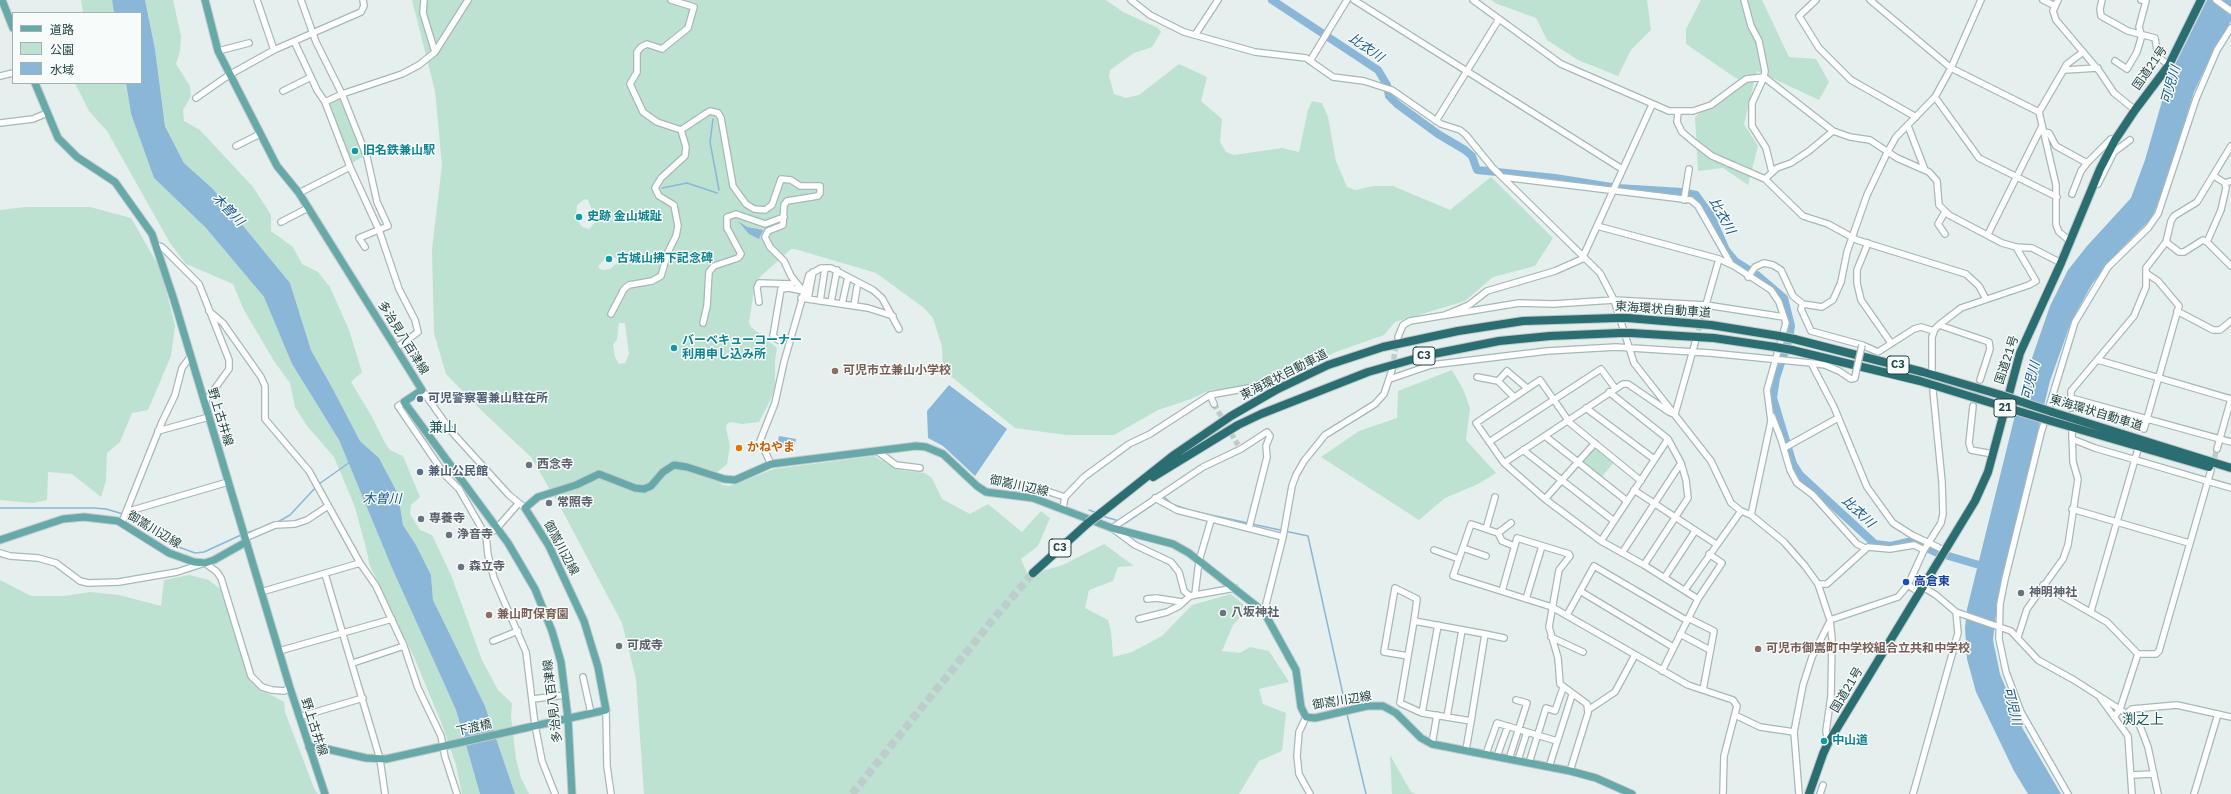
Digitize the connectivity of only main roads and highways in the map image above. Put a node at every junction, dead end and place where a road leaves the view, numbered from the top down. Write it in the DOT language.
graph roads {
  1 [pos="2,0"];
  2 [pos="205,0"];
  3 [pos="2201,0"];
  4 [pos="12,25"];
  5 [pos="35,84"];
  6 [pos="2051,417"];
  7 [pos="2173,448"];
  8 [pos="2231,462"];
  9 [pos="2231,468"];
  10 [pos="2231,473"];
  11 [pos="1119,499"];
  12 [pos="0,540"];
  13 [pos="246,540"];
  14 [pos="1033,574"];
  15 [pos="568,718"];
  16 [pos="309,747"];
  17 [pos="1618,792"];
  18 [pos="325,794"];
  19 [pos="572,794"];
  20 [pos="1632,794"];
  21 [pos="1809,794"];
  1 -- 4 [label="main road"];
  2 -- 15 [label="main road, 多治見八百津線"];
  3 -- 21 [label="highway, 国道21号 / 21"];
  5 -- 13 [label="main road, 野上古井線"];
  6 -- 7 [label="highway, 東海環状自動車道 / C3"];
  6 -- 10 [label="highway, 東海環状自動車道 / C3"];
  6 -- 11 [label="highway, 東海環状自動車道 / C3, bridge"];
  6 -- 11 [label="highway, 東海環状自動車道 / C3, bridge"];
  7 -- 8 [label="highway"];
  7 -- 9 [label="highway, 東海環状自動車道 / C3"];
  11 -- 14 [label="highway, 東海環状自動車道 / C3, bridge"];
  12 -- 13 [label="main road, 御嵩川辺線"];
  13 -- 16 [label="main road, 野上古井線"];
  15 -- 16 [label="main road, 下渡橋"];
  15 -- 17 [label="main road, 御嵩川辺線"];
  15 -- 19 [label="main road, 多治見八百津線"];
  16 -- 18 [label="main road, 野上古井線"];
  17 -- 20 [label="main road, 御嵩川辺線"];
}
